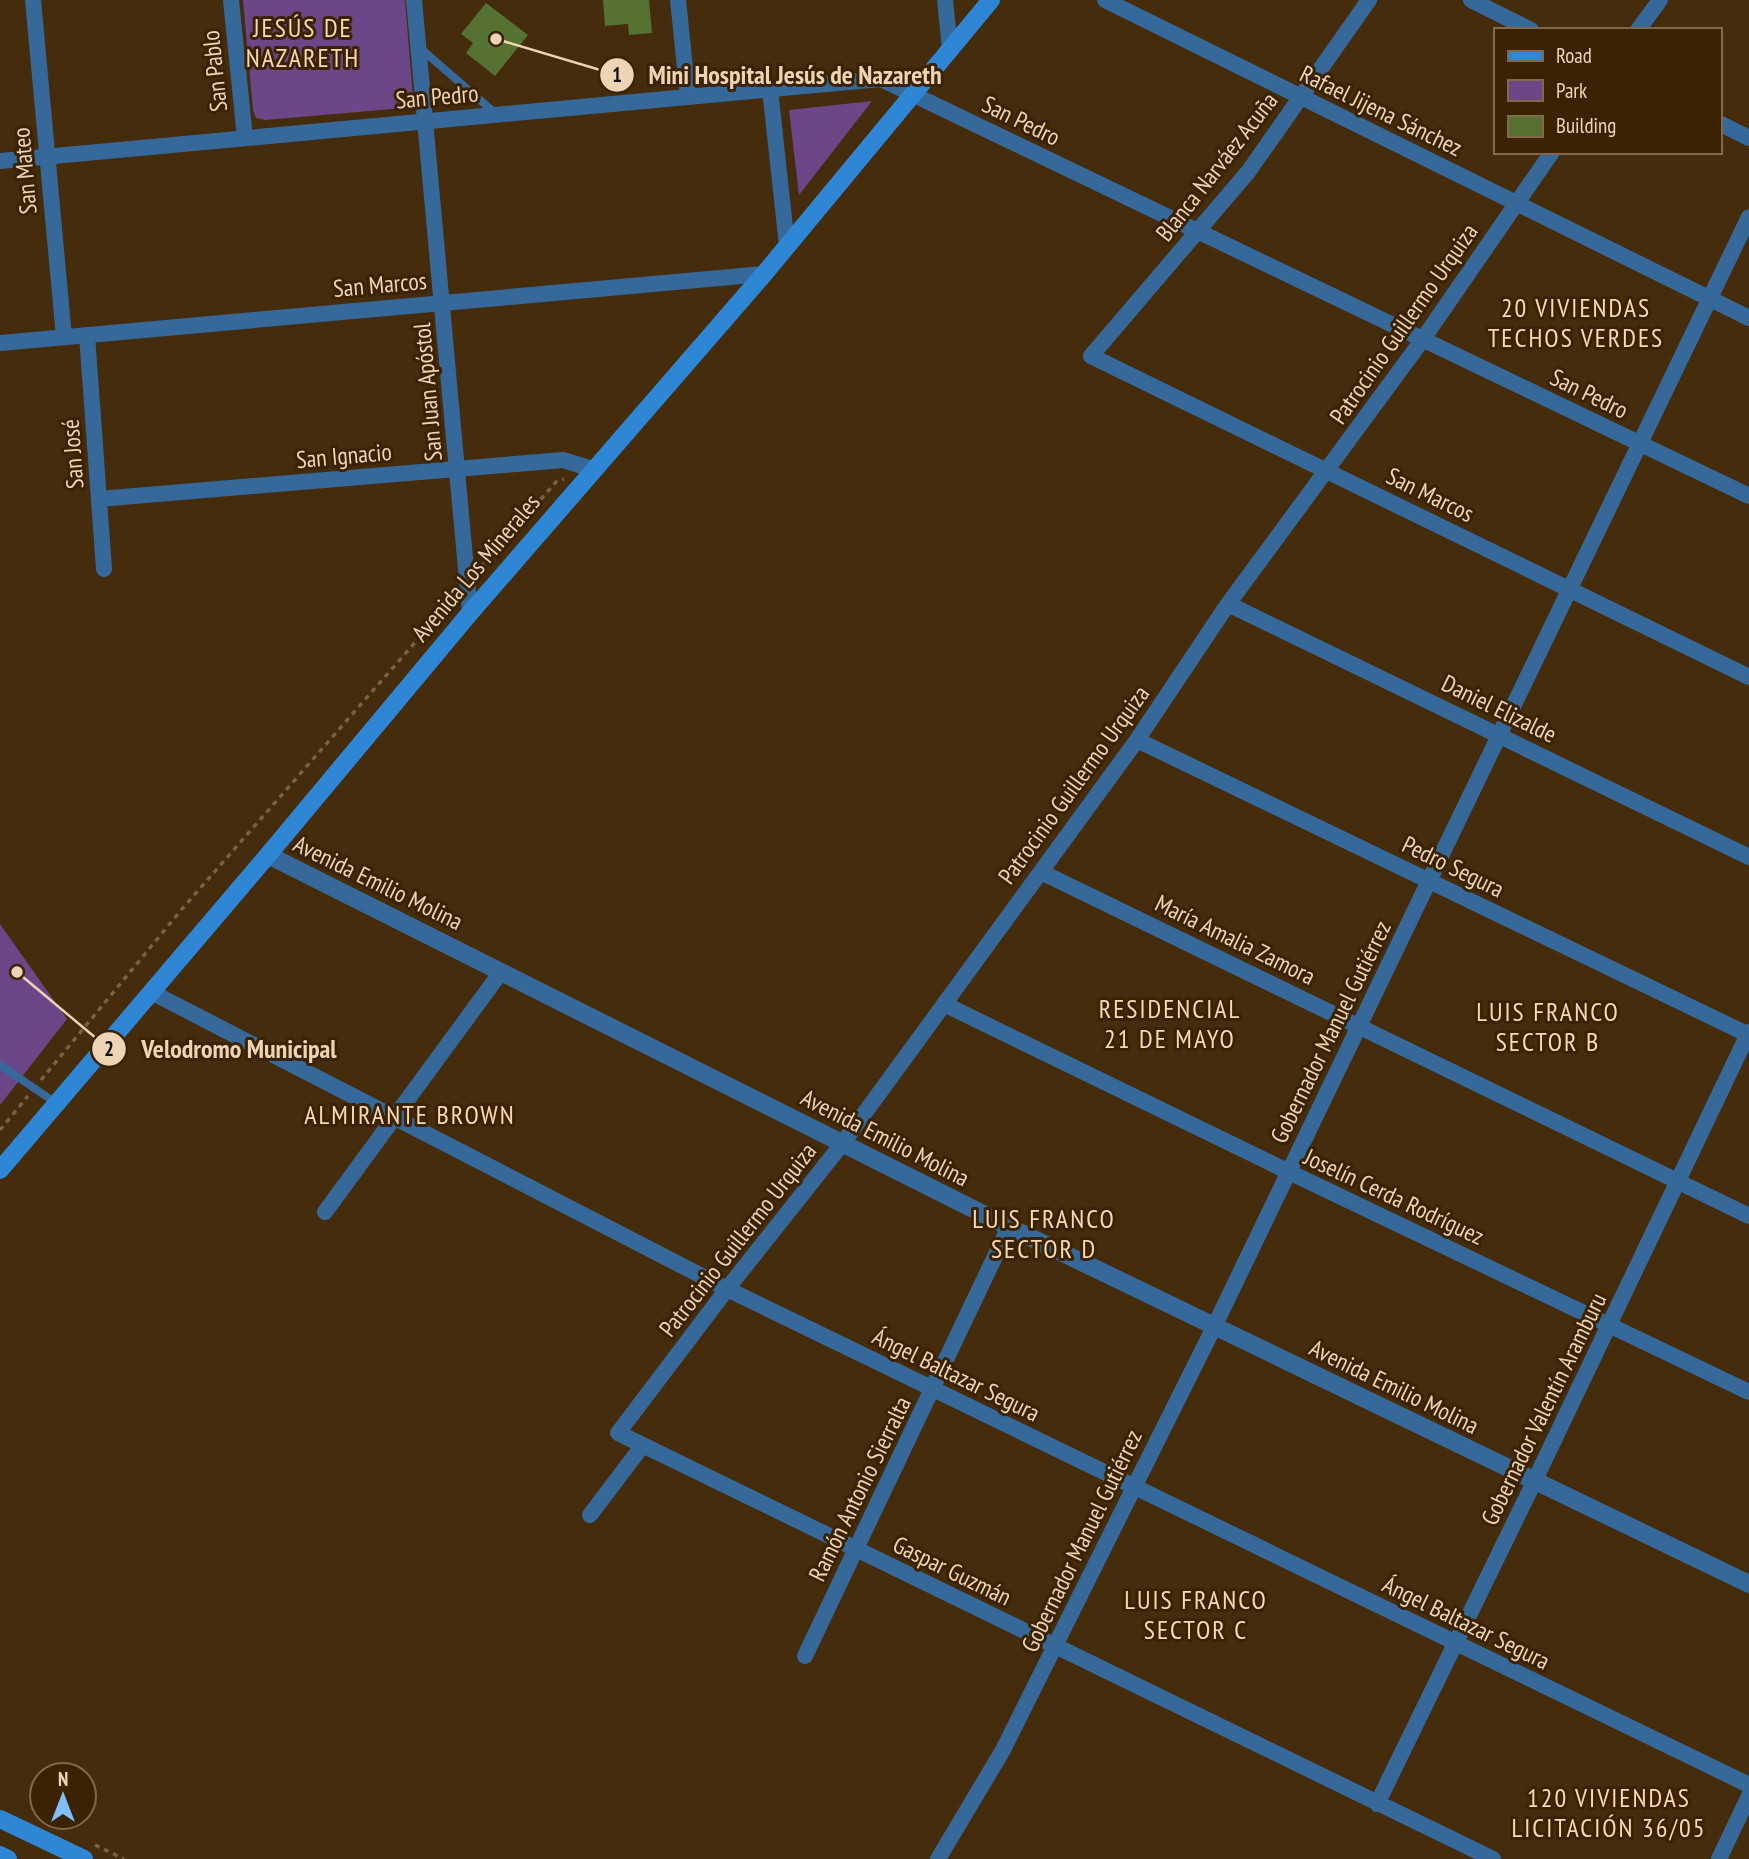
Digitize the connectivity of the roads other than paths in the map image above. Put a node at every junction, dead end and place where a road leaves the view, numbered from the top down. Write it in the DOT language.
graph roads {
  1 [pos="33,0"];
  2 [pos="231,0"];
  3 [pos="414,0"];
  4 [pos="678,0"];
  5 [pos="945,0"];
  6 [pos="990,0"];
  7 [pos="1105,0"];
  8 [pos="1369,0"];
  9 [pos="1471,0"];
  10 [pos="1660,0"];
  11 [pos="1527,28"];
  12 [pos="1639,28"];
  13 [pos="418,47"];
  14 [pos="950,48"];
  15 [pos="770,89"];
  16 [pos="912,94"];
  17 [pos="688,97"];
  18 [pos="1301,97"];
  19 [pos="497,115"];
  20 [pos="425,121"];
  21 [pos="1721,124"];
  22 [pos="245,138"];
  23 [pos="1749,138"];
  24 [pos="1551,154"];
  25 [pos="47,156"];
  26 [pos="0,161"];
  27 [pos="1517,204"];
  28 [pos="1749,217"];
  29 [pos="1197,231"];
  30 [pos="787,246"];
  31 [pos="764,274"];
  32 [pos="1710,299"];
  33 [pos="443,303"];
  34 [pos="1749,318"];
  35 [pos="87,335"];
  36 [pos="64,337"];
  37 [pos="1423,339"];
  38 [pos="0,342"];
  39 [pos="1091,356"];
  40 [pos="1640,444"];
  41 [pos="457,469"];
  42 [pos="593,469"];
  43 [pos="1328,471"];
  44 [pos="1749,496"];
  45 [pos="99,499"];
  46 [pos="104,569"];
  47 [pos="1569,589"];
  48 [pos="1228,604"];
  49 [pos="470,613"];
  50 [pos="1749,677"];
  51 [pos="1500,735"];
  52 [pos="1137,740"];
  53 [pos="268,855"];
  54 [pos="1749,857"];
  55 [pos="1041,872"];
  56 [pos="1430,881"];
  57 [pos="501,972"];
  58 [pos="150,992"];
  59 [pos="944,1004"];
  60 [pos="1359,1025"];
  61 [pos="1749,1034"];
  62 [pos="0,1065"];
  63 [pos="56,1103"];
  64 [pos="393,1118"];
  65 [pos="842,1144"];
  66 [pos="0,1170"];
  67 [pos="1289,1172"];
  68 [pos="1677,1183"];
  69 [pos="325,1212"];
  70 [pos="1749,1216"];
  71 [pos="1009,1227"];
  72 [pos="727,1289"];
  73 [pos="1610,1324"];
  74 [pos="1214,1327"];
  75 [pos="933,1389"];
  76 [pos="1749,1392"];
  77 [pos="618,1433"];
  78 [pos="643,1445"];
  79 [pos="1534,1482"];
  80 [pos="1134,1488"];
  81 [pos="590,1515"];
  82 [pos="856,1550"];
  83 [pos="1749,1584"];
  84 [pos="1456,1643"];
  85 [pos="1055,1647"];
  86 [pos="805,1656"];
  87 [pos="1749,1785"];
  88 [pos="1749,1796"];
  89 [pos="1377,1804"];
  90 [pos="0,1819"];
  91 [pos="0,1855"];
  92 [pos="8,1859"];
  93 [pos="85,1859"];
  94 [pos="938,1859"];
  95 [pos="1493,1859"];
  96 [pos="1719,1859"];
  1 -- 25 [label="street, San Mateo"];
  2 -- 22 [label="street, San Pablo"];
  3 -- 13 [label="street, San Juan Apóstol"];
  4 -- 17 [label="street"];
  5 -- 14 [label="street"];
  6 -- 14 [label="main road, Avenida Los Minerales"];
  7 -- 18 [label="street, Rafael Jijena Sánchez"];
  8 -- 18 [label="street, Blanca Narváez Acuña"];
  9 -- 11 [label="street"];
  10 -- 12 [label="street"];
  13 -- 19 [label="lane"];
  13 -- 20 [label="street, San Juan Apóstol"];
  14 -- 16 [label="main road, Avenida Los Minerales"];
  15 -- 16 [label="street, San Pedro"];
  15 -- 17 [label="street, San Pedro"];
  15 -- 30 [label="street"];
  16 -- 29 [label="street, San Pedro"];
  16 -- 30 [label="main road, Avenida Los Minerales"];
  17 -- 19 [label="street, San Pedro"];
  18 -- 27 [label="street, Rafael Jijena Sánchez"];
  18 -- 29 [label="street, Blanca Narváez Acuña"];
  19 -- 20 [label="street, San Pedro"];
  20 -- 22 [label="street, San Pedro"];
  20 -- 33 [label="street, San Juan Apóstol"];
  21 -- 23 [label="street"];
  22 -- 25 [label="street, San Pedro"];
  24 -- 27 [label="street, Patrocinio Guillermo Urquiza"];
  25 -- 26 [label="street, San Pedro"];
  25 -- 36 [label="street, San Mateo"];
  27 -- 32 [label="street, Rafael Jijena Sánchez"];
  27 -- 37 [label="street, Patrocinio Guillermo Urquiza"];
  28 -- 32 [label="street, Gobernador Manuel Gutiérrez"];
  29 -- 37 [label="street, San Pedro"];
  29 -- 39 [label="street, Blanca Narváez Acuña"];
  30 -- 31 [label="main road, Avenida Los Minerales"];
  31 -- 33 [label="street, San Marcos"];
  31 -- 42 [label="main road, Avenida Los Minerales"];
  32 -- 34 [label="street, Rafael Jijena Sánchez"];
  32 -- 40 [label="street, Gobernador Manuel Gutiérrez"];
  33 -- 35 [label="street, San Marcos"];
  33 -- 41 [label="street, San Juan Apóstol"];
  35 -- 36 [label="street, San Marcos"];
  35 -- 45 [label="street, San José"];
  36 -- 38 [label="street, San Marcos"];
  37 -- 40 [label="street, San Pedro"];
  37 -- 43 [label="street, Patrocinio Guillermo Urquiza"];
  39 -- 43 [label="street, San Marcos"];
  40 -- 44 [label="street, San Pedro"];
  40 -- 47 [label="street, Gobernador Manuel Gutiérrez"];
  41 -- 42 [label="street, San Ignacio"];
  41 -- 45 [label="street, San Ignacio"];
  41 -- 49 [label="street, San Juan Apóstol"];
  42 -- 49 [label="main road, Avenida Los Minerales"];
  43 -- 47 [label="street, San Marcos"];
  43 -- 48 [label="street, Patrocinio Guillermo Urquiza"];
  45 -- 46 [label="street, San José"];
  47 -- 50 [label="street, San Marcos"];
  47 -- 51 [label="street, Gobernador Manuel Gutiérrez"];
  48 -- 51 [label="street, Daniel Elizalde"];
  48 -- 52 [label="street, Patrocinio Guillermo Urquiza"];
  49 -- 53 [label="main road, Avenida Los Minerales"];
  51 -- 54 [label="street, Daniel Elizalde"];
  51 -- 56 [label="street, Gobernador Manuel Gutiérrez"];
  52 -- 55 [label="street, Patrocinio Guillermo Urquiza"];
  52 -- 56 [label="street, Pedro Segura"];
  53 -- 57 [label="street, Avenida Emilio Molina"];
  53 -- 58 [label="main road, Avenida Los Minerales"];
  55 -- 59 [label="street, Patrocinio Guillermo Urquiza"];
  55 -- 60 [label="street, María Amalia Zamora"];
  56 -- 60 [label="street, Gobernador Manuel Gutiérrez"];
  56 -- 61 [label="street, Pedro Segura"];
  57 -- 64 [label="street"];
  57 -- 65 [label="street, Avenida Emilio Molina"];
  58 -- 63 [label="main road, Avenida Los Minerales"];
  58 -- 64 [label="street, Ángel Baltazar Segura"];
  59 -- 65 [label="street, Patrocinio Guillermo Urquiza"];
  59 -- 67 [label="street, Joselín Cerda Rodríguez"];
  60 -- 67 [label="street, Gobernador Manuel Gutiérrez"];
  60 -- 68 [label="street, María Amalia Zamora"];
  61 -- 68 [label="street, Gobernador Valentín Aramburu"];
  62 -- 63 [label="lane"];
  63 -- 66 [label="main road, Avenida Los Minerales"];
  64 -- 69 [label="street"];
  64 -- 72 [label="street, Ángel Baltazar Segura"];
  65 -- 71 [label="street, Avenida Emilio Molina"];
  65 -- 72 [label="street, Patrocinio Guillermo Urquiza"];
  67 -- 73 [label="street, Joselín Cerda Rodríguez"];
  67 -- 74 [label="street, Gobernador Manuel Gutiérrez"];
  68 -- 70 [label="street, María Amalia Zamora"];
  68 -- 73 [label="street, Gobernador Valentín Aramburu"];
  71 -- 74 [label="street, Avenida Emilio Molina"];
  71 -- 75 [label="street, Ramón Antonio Sierralta"];
  72 -- 75 [label="street, Ángel Baltazar Segura"];
  72 -- 77 [label="street, Patrocinio Guillermo Urquiza"];
  73 -- 76 [label="street, Joselín Cerda Rodríguez"];
  73 -- 79 [label="street, Gobernador Valentín Aramburu"];
  74 -- 79 [label="street, Avenida Emilio Molina"];
  74 -- 80 [label="street, Gobernador Manuel Gutiérrez"];
  75 -- 80 [label="street, Ángel Baltazar Segura"];
  75 -- 82 [label="street, Ramón Antonio Sierralta"];
  77 -- 78 [label="street, Gaspar Guzmán"];
  78 -- 81 [label="street"];
  78 -- 82 [label="street, Gaspar Guzmán"];
  79 -- 83 [label="street, Avenida Emilio Molina"];
  79 -- 84 [label="street, Gobernador Valentín Aramburu"];
  80 -- 84 [label="street, Ángel Baltazar Segura"];
  80 -- 85 [label="street, Gobernador Manuel Gutiérrez"];
  82 -- 85 [label="street, Gaspar Guzmán"];
  82 -- 86 [label="street, Ramón Antonio Sierralta"];
  84 -- 87 [label="street, Ángel Baltazar Segura"];
  84 -- 89 [label="street, Gobernador Valentín Aramburu"];
  85 -- 89 [label="street, Gaspar Guzmán"];
  85 -- 94 [label="street, Gobernador Manuel Gutiérrez"];
  88 -- 96 [label="street"];
  89 -- 95 [label="street, Gaspar Guzmán"];
  90 -- 93 [label="main road"];
  91 -- 92 [label="main road"];
}
